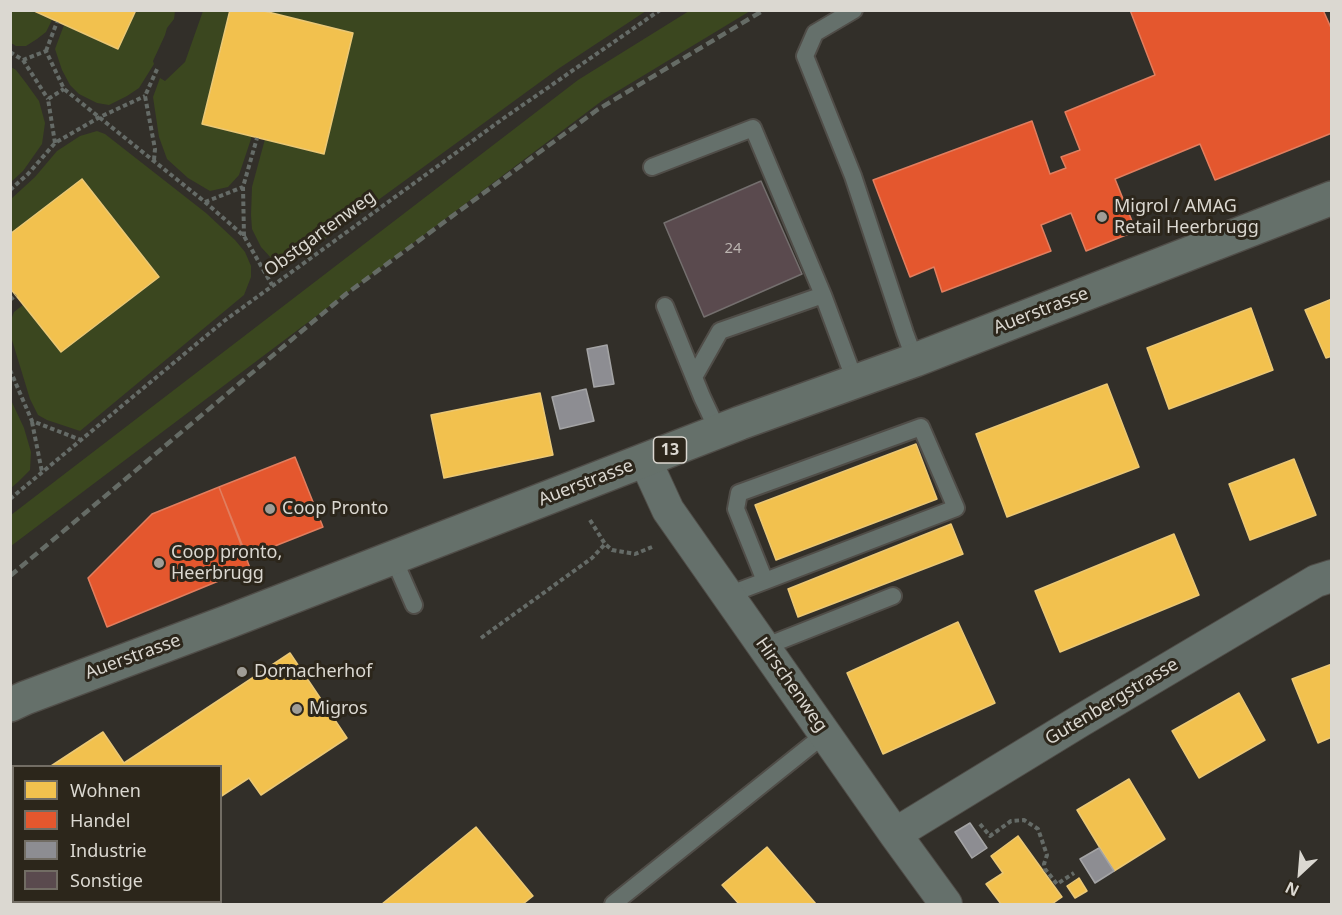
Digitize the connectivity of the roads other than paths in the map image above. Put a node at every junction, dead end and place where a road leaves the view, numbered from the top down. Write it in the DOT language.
graph roads {
  1 [pos="854,10"];
  2 [pos="652,167"];
  3 [pos="1332,198"];
  4 [pos="823,295"];
  5 [pos="665,306"];
  6 [pos="915,360"];
  7 [pos="694,377"];
  8 [pos="855,381"];
  9 [pos="718,431"];
  10 [pos="645,460"];
  11 [pos="393,557"];
  12 [pos="1332,576"];
  13 [pos="765,581"];
  14 [pos="728,595"];
  15 [pos="893,596"];
  16 [pos="414,605"];
  17 [pos="764,647"];
  18 [pos="10,705"];
  19 [pos="825,734"];
  20 [pos="896,834"];
  21 [pos="613,904"];
  22 [pos="946,904"];
  1 -- 6 [label="lane"];
  2 -- 4 [label="lane"];
  3 -- 6 [label="main road, Auerstrasse / 13"];
  4 -- 7 [label="lane"];
  4 -- 8 [label="lane"];
  5 -- 7 [label="lane"];
  6 -- 8 [label="main road, Auerstrasse / 13"];
  7 -- 9 [label="lane"];
  8 -- 9 [label="main road, Auerstrasse / 13"];
  9 -- 10 [label="main road, Auerstrasse / 13"];
  10 -- 11 [label="main road, Auerstrasse / 13"];
  10 -- 14 [label="street, Hirschenweg"];
  11 -- 16 [label="lane"];
  11 -- 18 [label="main road, Auerstrasse / 13"];
  12 -- 20 [label="street, Gutenbergstrasse"];
  13 -- 13 [label="lane"];
  13 -- 14 [label="lane"];
  14 -- 17 [label="street, Hirschenweg"];
  15 -- 17 [label="lane"];
  17 -- 19 [label="street, Hirschenweg"];
  19 -- 20 [label="street, Hirschenweg"];
  19 -- 21 [label="lane"];
  20 -- 22 [label="street, Hirschenweg"];
}
